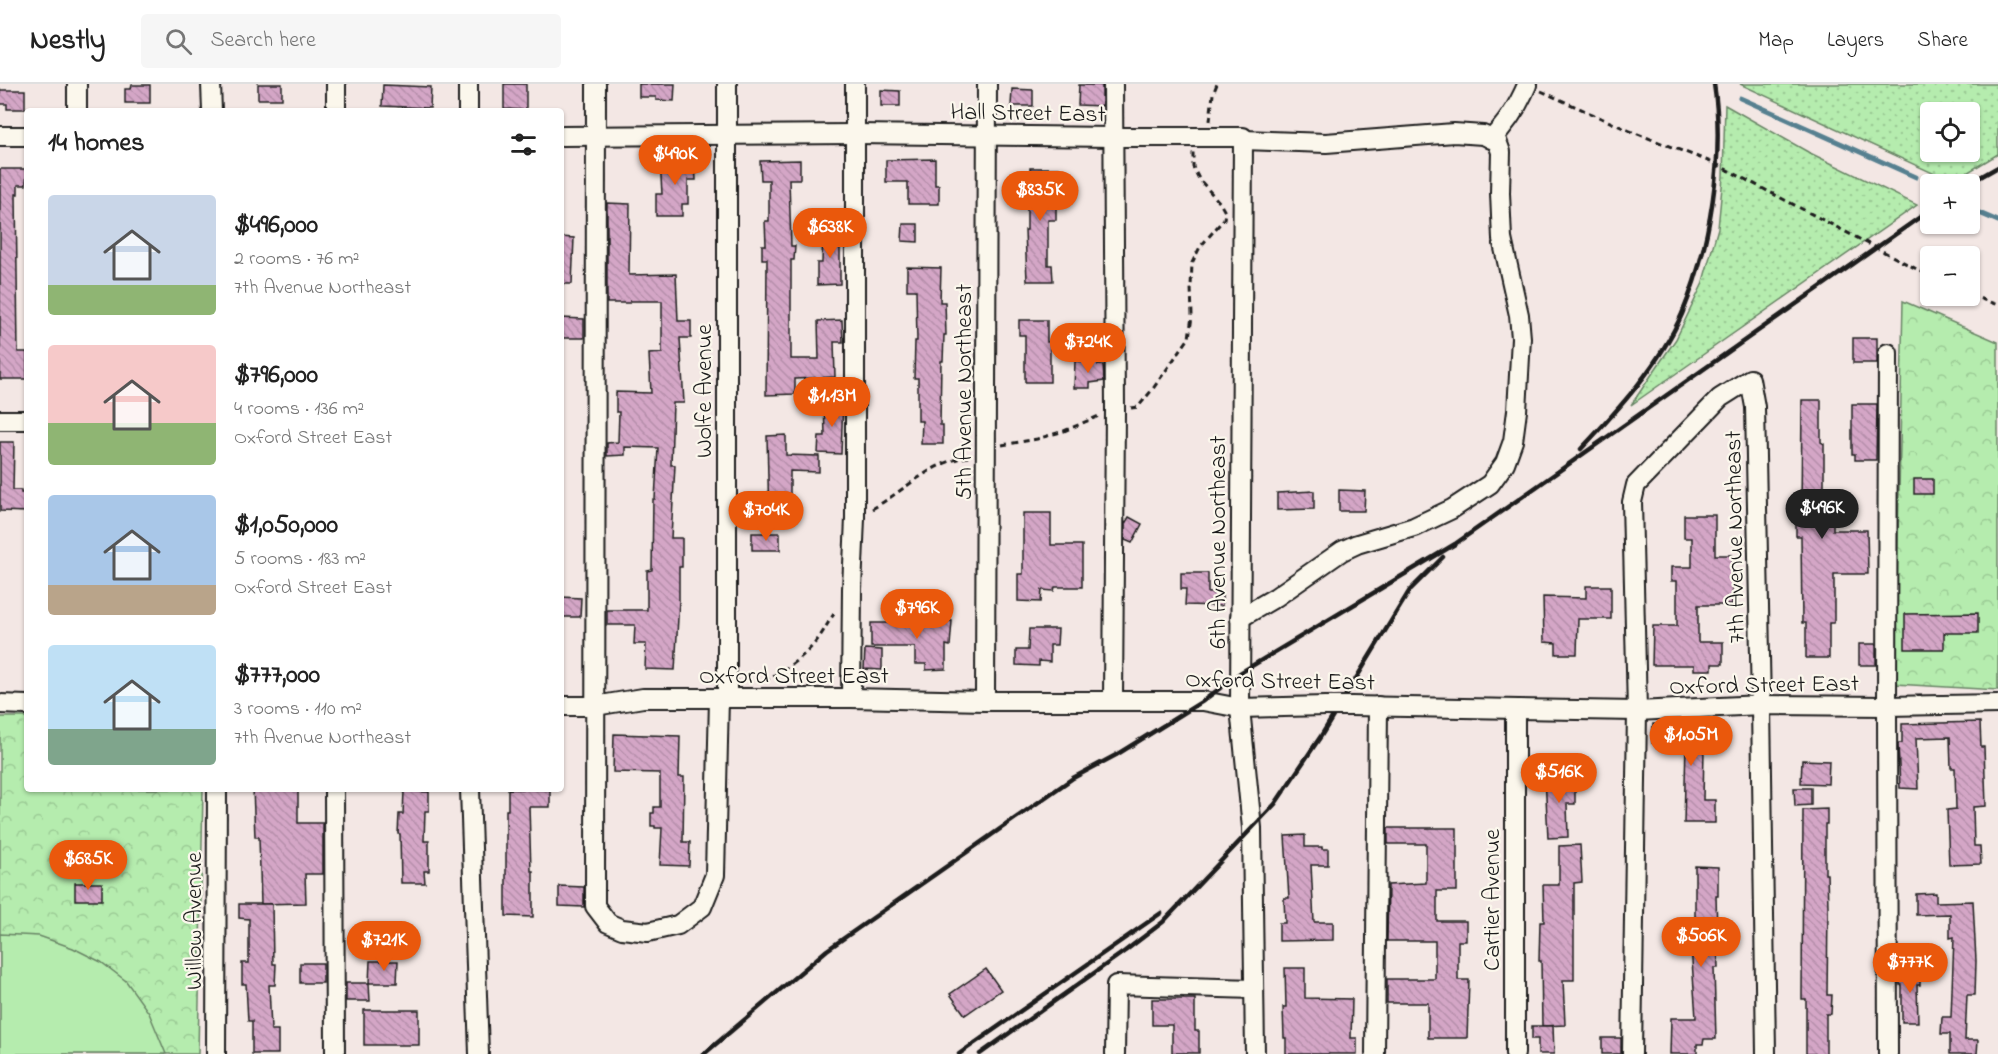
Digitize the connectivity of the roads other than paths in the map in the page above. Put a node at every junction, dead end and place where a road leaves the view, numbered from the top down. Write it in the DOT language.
graph roads {
  1 [pos="77,84"];
  2 [pos="211,84"];
  3 [pos="336,84"];
  4 [pos="468,84"];
  5 [pos="596,84"];
  6 [pos="728,84"];
  7 [pos="855,84"];
  8 [pos="987,84"];
  9 [pos="1113,84"];
  10 [pos="1527,85"];
  11 [pos="77,108"];
  12 [pos="212,108"];
  13 [pos="336,108"];
  14 [pos="468,108"];
  15 [pos="855,134"];
  16 [pos="727,135"];
  17 [pos="0,136"];
  18 [pos="24,136"];
  19 [pos="564,136"];
  20 [pos="596,136"];
  21 [pos="987,136"];
  22 [pos="1113,137"];
  23 [pos="1243,138"];
  24 [pos="1491,139"];
  25 [pos="1888,353"];
  26 [pos="0,420"];
  27 [pos="24,420"];
  28 [pos="1240,618"];
  29 [pos="723,698"];
  30 [pos="851,698"];
  31 [pos="1113,700"];
  32 [pos="986,701"];
  33 [pos="0,704"];
  34 [pos="1998,704"];
  35 [pos="24,705"];
  36 [pos="595,705"];
  37 [pos="1761,705"];
  38 [pos="564,706"];
  39 [pos="1378,706"];
  40 [pos="1887,706"];
  41 [pos="1240,708"];
  42 [pos="1515,710"];
  43 [pos="1636,711"];
  44 [pos="217,792"];
  45 [pos="334,792"];
  46 [pos="470,792"];
  47 [pos="1254,989"];
  48 [pos="216,1054"];
  49 [pos="335,1054"];
  50 [pos="479,1054"];
  51 [pos="1115,1054"];
  52 [pos="1255,1054"];
  53 [pos="1375,1054"];
  54 [pos="1515,1054"];
  55 [pos="1632,1054"];
  56 [pos="1766,1054"];
  57 [pos="1888,1054"];
  1 -- 11 [label="street"];
  2 -- 12 [label="street"];
  3 -- 13 [label="street"];
  4 -- 14 [label="street"];
  5 -- 20 [label="street, Wolfe Avenue"];
  6 -- 16 [label="street, Wolfe Avenue"];
  7 -- 15 [label="street"];
  8 -- 21 [label="street, 5th Avenue Northeast"];
  9 -- 22 [label="street"];
  10 -- 24 [label="street"];
  15 -- 16 [label="street, Hall Street East"];
  15 -- 21 [label="street, Hall Street East"];
  15 -- 30 [label="street"];
  16 -- 20 [label="street, Hall Street East"];
  16 -- 29 [label="street, Wolfe Avenue"];
  17 -- 18 [label="street"];
  19 -- 20 [label="street, Hall Street East"];
  20 -- 36 [label="street, Wolfe Avenue"];
  21 -- 22 [label="street, Hall Street East"];
  21 -- 32 [label="street, 5th Avenue Northeast"];
  22 -- 23 [label="street, Hall Street East"];
  22 -- 31 [label="street"];
  23 -- 24 [label="street, Hall Street East"];
  23 -- 28 [label="street, 6th Avenue Northeast"];
  24 -- 28 [label="street"];
  25 -- 40 [label="street"];
  26 -- 27 [label="street"];
  28 -- 41 [label="street, 6th Avenue Northeast"];
  29 -- 30 [label="street, Oxford Street East"];
  29 -- 36 [label="street, Oxford Street East"];
  29 -- 36 [label="street, Wolfe Avenue"];
  30 -- 32 [label="street, Oxford Street East"];
  31 -- 32 [label="street, Oxford Street East"];
  31 -- 41 [label="street, Oxford Street East"];
  33 -- 35 [label="street"];
  34 -- 40 [label="street, Oxford Street East"];
  36 -- 38 [label="street, Oxford Street East"];
  37 -- 40 [label="street, Oxford Street East"];
  37 -- 43 [label="street, Oxford Street East"];
  37 -- 43 [label="street, 7th Avenue Northeast"];
  37 -- 56 [label="street, 7th Avenue Northeast"];
  39 -- 41 [label="street, Oxford Street East, bridge"];
  39 -- 42 [label="street, Oxford Street East"];
  39 -- 53 [label="street"];
  40 -- 57 [label="street"];
  41 -- 47 [label="street, 6th Avenue Northeast"];
  42 -- 43 [label="street, Oxford Street East"];
  42 -- 54 [label="street, Cartier Avenue"];
  43 -- 55 [label="street"];
  44 -- 48 [label="street, Willow Avenue"];
  45 -- 49 [label="street"];
  46 -- 50 [label="street"];
  47 -- 51 [label="street"];
  47 -- 52 [label="street, 6th Avenue Northeast"];
}
